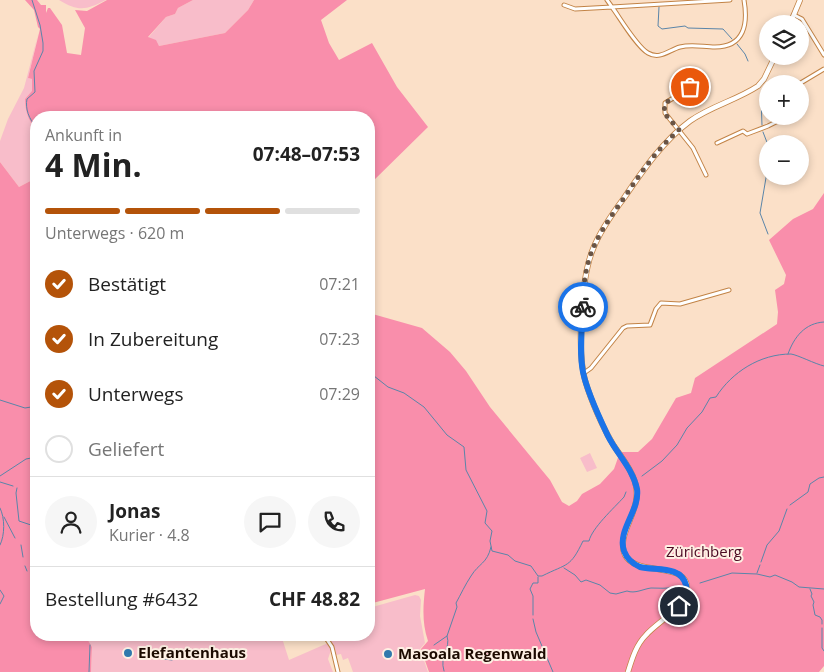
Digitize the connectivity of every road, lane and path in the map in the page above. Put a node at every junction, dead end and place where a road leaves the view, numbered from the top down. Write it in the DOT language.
graph roads {
  1 [pos="607,0"];
  2 [pos="730,0"];
  3 [pos="744,0"];
  4 [pos="800,0"];
  5 [pos="717,1"];
  6 [pos="564,5"];
  7 [pos="612,7"];
  8 [pos="794,15"];
  9 [pos="809,30"];
  10 [pos="824,54"];
  11 [pos="771,65"];
  12 [pos="824,69"];
  13 [pos="809,78"];
  14 [pos="700,82"];
  15 [pos="770,125"];
  16 [pos="679,130"];
  17 [pos="718,143"];
  18 [pos="706,175"];
  19 [pos="729,290"];
  20 [pos="583,373"];
  21 [pos="328,641"];
  22 [pos="338,672"];
  23 [pos="628,672"];
  1 -- 7 [label="street"];
  2 -- 5 [label="street"];
  3 -- 7 [label="street"];
  4 -- 8 [label="main road"];
  5 -- 7 [label="street"];
  6 -- 7 [label="street"];
  9 -- 10 [label="street"];
  11 -- 16 [label="main road"];
  12 -- 13 [label="street"];
  14 -- 16 [label="street"];
  15 -- 17 [label="street"];
  16 -- 18 [label="street"];
  16 -- 20 [label="main road"];
  19 -- 20 [label="street"];
  20 -- 23 [label="main road"];
  21 -- 22 [label="street"];
}
